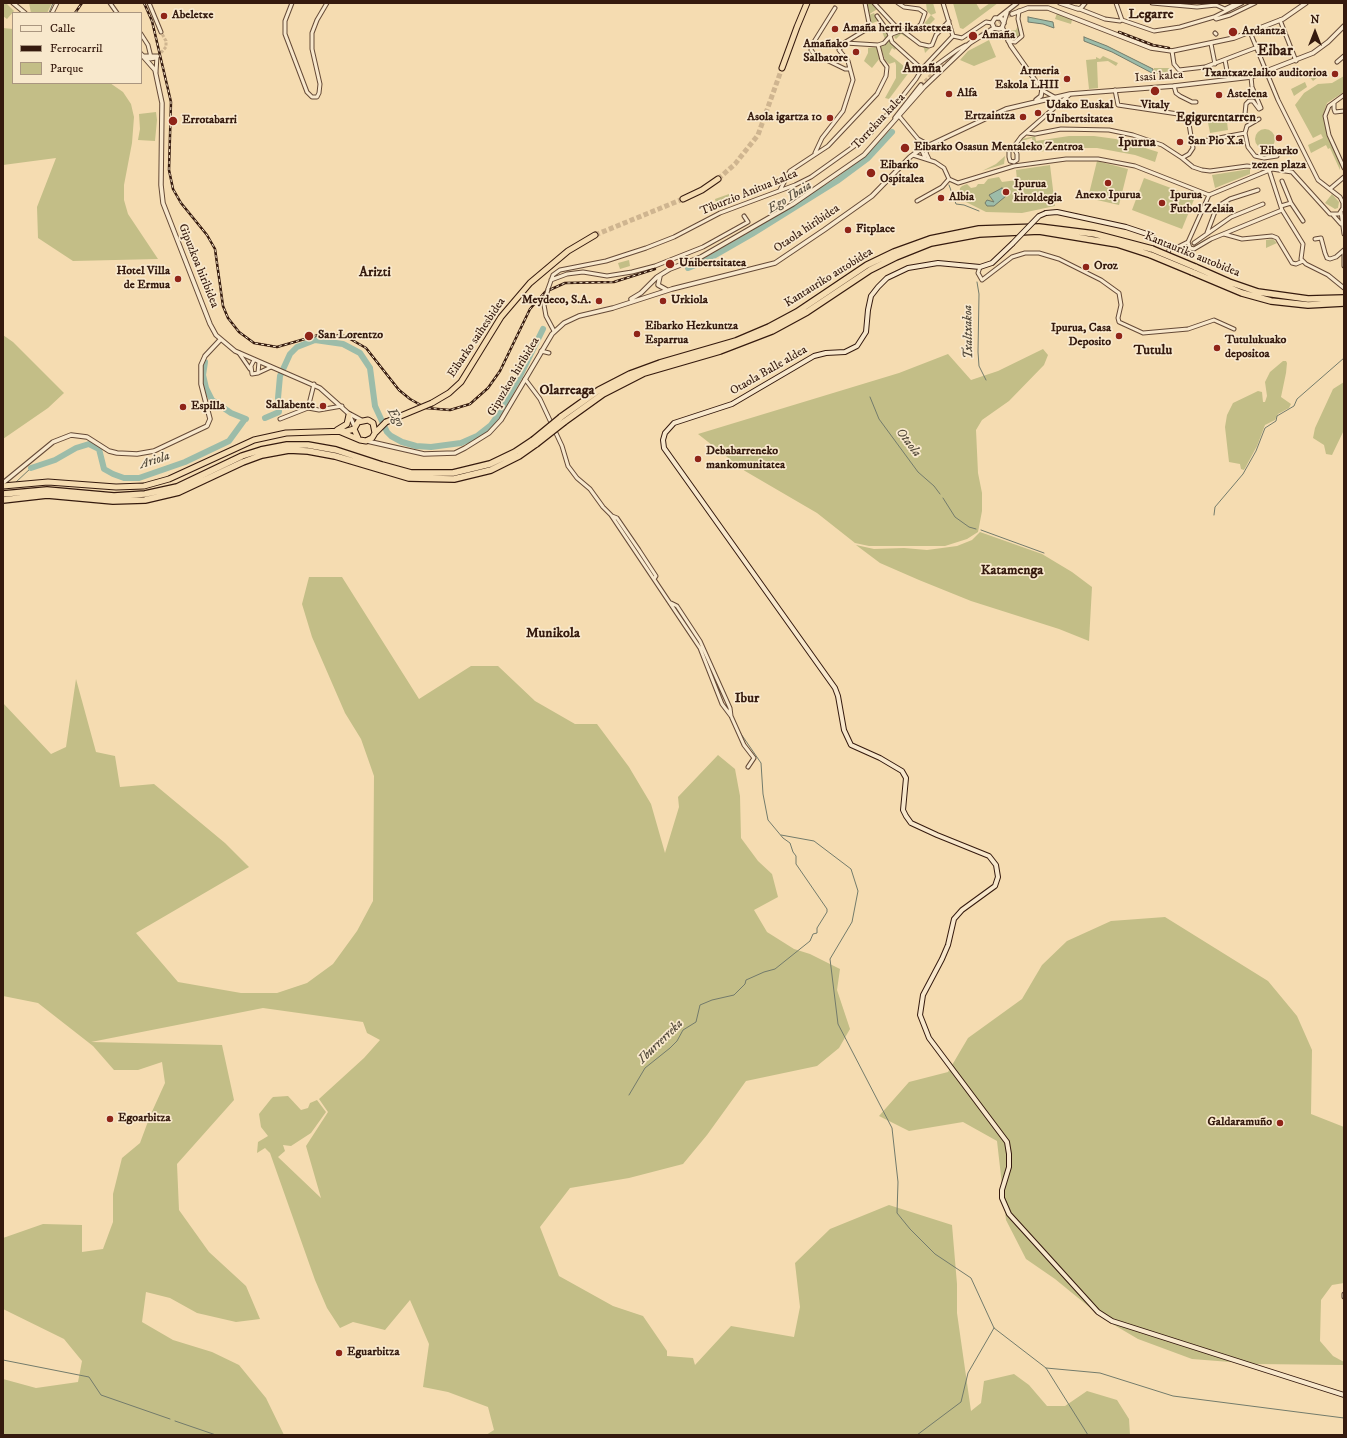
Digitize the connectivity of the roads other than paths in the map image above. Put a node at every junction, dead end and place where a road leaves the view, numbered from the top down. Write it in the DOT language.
graph roads {
  1 [pos="13,3"];
  2 [pos="110,3"];
  3 [pos="149,3"];
  4 [pos="292,3"];
  5 [pos="328,3"];
  6 [pos="807,3"];
  7 [pos="865,3"];
  8 [pos="874,3"];
  9 [pos="898,3"];
  10 [pos="943,3"];
  11 [pos="1017,3"];
  12 [pos="1060,3"];
  13 [pos="1116,3"];
  14 [pos="1152,3"];
  15 [pos="1237,3"];
  16 [pos="1242,3"];
  17 [pos="1255,3"];
  18 [pos="1306,3"];
  19 [pos="1084,5"];
  20 [pos="835,8"];
  21 [pos="1077,8"];
  22 [pos="1019,11"];
  23 [pos="24,12"];
  24 [pos="116,12"];
  25 [pos="1007,12"];
  26 [pos="1087,13"];
  27 [pos="1012,14"];
  28 [pos="877,16"];
  29 [pos="1214,17"];
  30 [pos="998,18"];
  31 [pos="1122,20"];
  32 [pos="1280,20"];
  33 [pos="949,21"];
  34 [pos="992,23"];
  35 [pos="1003,26"];
  36 [pos="1344,26"];
  37 [pos="994,28"];
  38 [pos="901,31"];
  39 [pos="161,32"];
  40 [pos="1250,32"];
  41 [pos="142,36"];
  42 [pos="953,36"];
  43 [pos="890,37"];
  44 [pos="1008,41"];
  45 [pos="844,43"];
  46 [pos="970,43"];
  47 [pos="1211,44"];
  48 [pos="878,45"];
  49 [pos="1255,48"];
  50 [pos="1172,51"];
  51 [pos="142,55"];
  52 [pos="1344,56"];
  53 [pos="151,57"];
  54 [pos="157,57"];
  55 [pos="1225,60"];
  56 [pos="1296,61"];
  57 [pos="1337,62"];
  58 [pos="1215,64"];
  59 [pos="782,68"];
  60 [pos="850,69"];
  61 [pos="922,69"];
  62 [pos="1266,72"];
  63 [pos="1228,76"];
  64 [pos="157,77"];
  65 [pos="1251,77"];
  66 [pos="921,85"];
  67 [pos="1174,86"];
  68 [pos="1042,90"];
  69 [pos="1115,90"];
  70 [pos="1070,94"];
  71 [pos="1344,95"];
  72 [pos="1053,97"];
  73 [pos="1035,101"];
  74 [pos="1196,102"];
  75 [pos="1334,102"];
  76 [pos="1056,107"];
  77 [pos="1344,111"];
  78 [pos="1325,112"];
  79 [pos="1336,112"];
  80 [pos="1245,114"];
  81 [pos="899,116"];
  82 [pos="1259,119"];
  83 [pos="1037,124"];
  84 [pos="883,133"];
  85 [pos="1027,133"];
  86 [pos="1040,133"];
  87 [pos="1245,133"];
  88 [pos="918,139"];
  89 [pos="1193,143"];
  90 [pos="820,144"];
  91 [pos="929,145"];
  92 [pos="828,146"];
  93 [pos="1013,148"];
  94 [pos="920,149"];
  95 [pos="815,154"];
  96 [pos="913,155"];
  97 [pos="1277,156"];
  98 [pos="925,158"];
  99 [pos="1182,158"];
  100 [pos="930,160"];
  101 [pos="1017,160"];
  102 [pos="1013,162"];
  103 [pos="1027,164"];
  104 [pos="1010,166"];
  105 [pos="1258,167"];
  106 [pos="1344,168"];
  107 [pos="1270,169"];
  108 [pos="1259,174"];
  109 [pos="787,176"];
  110 [pos="1344,177"];
  111 [pos="718,179"];
  112 [pos="949,179"];
  113 [pos="1282,181"];
  114 [pos="792,186"];
  115 [pos="1330,188"];
  116 [pos="780,190"];
  117 [pos="1258,190"];
  118 [pos="1209,195"];
  119 [pos="683,199"];
  120 [pos="916,201"];
  121 [pos="1291,203"];
  122 [pos="1263,204"];
  123 [pos="1281,206"];
  124 [pos="1282,210"];
  125 [pos="1341,212"];
  126 [pos="1332,214"];
  127 [pos="744,216"];
  128 [pos="1303,221"];
  129 [pos="1342,226"];
  130 [pos="1207,233"];
  131 [pos="1222,234"];
  132 [pos="1344,234"];
  133 [pos="595,235"];
  134 [pos="1316,240"];
  135 [pos="1188,241"];
  136 [pos="1194,243"];
  137 [pos="1170,247"];
  138 [pos="1179,247"];
  139 [pos="1190,248"];
  140 [pos="1196,248"];
  141 [pos="1344,251"];
  142 [pos="1303,261"];
  143 [pos="1165,265"];
  144 [pos="1344,266"];
  145 [pos="980,267"];
  146 [pos="557,272"];
  147 [pos="660,275"];
  148 [pos="558,277"];
  149 [pos="551,280"];
  150 [pos="1344,288"];
  151 [pos="668,290"];
  152 [pos="1344,298"];
  153 [pos="1329,302"];
  154 [pos="1344,303"];
  155 [pos="608,309"];
  156 [pos="1234,329"];
  157 [pos="553,333"];
  158 [pos="220,340"];
  159 [pos="541,351"];
  160 [pos="239,353"];
  161 [pos="549,353"];
  162 [pos="254,360"];
  163 [pos="259,362"];
  164 [pos="272,367"];
  165 [pos="250,369"];
  166 [pos="258,373"];
  167 [pos="525,379"];
  168 [pos="314,384"];
  169 [pos="342,406"];
  170 [pos="308,408"];
  171 [pos="349,414"];
  172 [pos="280,419"];
  173 [pos="361,420"];
  174 [pos="371,421"];
  175 [pos="380,424"];
  176 [pos="354,428"];
  177 [pos="328,431"];
  178 [pos="339,431"];
  179 [pos="375,434"];
  180 [pos="358,438"];
  181 [pos="366,441"];
  182 [pos="380,443"];
  183 [pos="243,459"];
  184 [pos="3,484"];
  185 [pos="3,494"];
  186 [pos="3,500"];
  187 [pos="748,767"];
  188 [pos="1344,1395"];
  1 -- 23 [label="street"];
  2 -- 24 [label="street"];
  3 -- 39 [label="street"];
  4 -- 5 [label="street"];
  6 -- 59 [label="highway"];
  7 -- 45 [label="street"];
  8 -- 38 [label="street"];
  9 -- 38 [label="street"];
  10 -- 33 [label="street"];
  11 -- 25 [label="street"];
  12 -- 21 [label="street"];
  13 -- 31 [label="street"];
  14 -- 15 [label="street"];
  16 -- 29 [label="street"];
  17 -- 29 [label="street"];
  18 -- 32 [label="street"];
  19 -- 21 [label="street"];
  19 -- 26 [label="street"];
  20 -- 60 [label="street"];
  21 -- 26 [label="street"];
  22 -- 27 [label="street"];
  22 -- 44 [label="street"];
  22 -- 50 [label="street"];
  25 -- 30 [label="street"];
  25 -- 35 [label="street"];
  26 -- 31 [label="street"];
  28 -- 43 [label="street"];
  29 -- 31 [label="street"];
  30 -- 34 [label="street"];
  30 -- 35 [label="street"];
  32 -- 40 [label="street"];
  32 -- 56 [label="street"];
  33 -- 38 [label="street"];
  33 -- 42 [label="street"];
  34 -- 37 [label="street"];
  34 -- 42 [label="street"];
  35 -- 37 [label="street"];
  35 -- 44 [label="street"];
  36 -- 56 [label="street, Isasi kalea"];
  37 -- 46 [label="street, Torrekua kalea"];
  38 -- 43 [label="street"];
  40 -- 47 [label="street"];
  40 -- 49 [label="street"];
  41 -- 53 [label="street"];
  42 -- 61 [label="street, Tiburzio Anitua kalea"];
  43 -- 48 [label="street"];
  43 -- 61 [label="street"];
  44 -- 68 [label="street"];
  45 -- 48 [label="street"];
  45 -- 60 [label="street"];
  46 -- 61 [label="street"];
  46 -- 81 [label="street, Torrekua kalea"];
  47 -- 50 [label="street"];
  47 -- 58 [label="street"];
  48 -- 92 [label="street"];
  49 -- 55 [label="street"];
  49 -- 62 [label="street"];
  50 -- 58 [label="street"];
  51 -- 53 [label="street"];
  51 -- 54 [label="street"];
  51 -- 64 [label="street, Gipuzkoa hiribidea"];
  52 -- 57 [label="street"];
  53 -- 54 [label="street"];
  54 -- 64 [label="street"];
  55 -- 58 [label="street"];
  55 -- 63 [label="street"];
  56 -- 62 [label="street, Isasi kalea"];
  60 -- 90 [label="street"];
  61 -- 114 [label="street, Tiburzio Anitua kalea"];
  62 -- 65 [label="street, Isasi kalea"];
  62 -- 115 [label="street"];
  64 -- 158 [label="street, Gipuzkoa hiribidea"];
  65 -- 67 [label="street, Isasi kalea"];
  65 -- 80 [label="street"];
  66 -- 84 [label="street"];
  67 -- 69 [label="street, Isasi kalea"];
  67 -- 74 [label="street"];
  68 -- 72 [label="street"];
  68 -- 73 [label="street"];
  69 -- 70 [label="street, Isasi kalea"];
  69 -- 89 [label="street"];
  70 -- 72 [label="street, Isasi kalea"];
  70 -- 76 [label="street"];
  71 -- 75 [label="street"];
  72 -- 73 [label="street, Otaola hiribidea"];
  72 -- 76 [label="street"];
  73 -- 91 [label="street, Otaola hiribidea"];
  75 -- 78 [label="street"];
  75 -- 79 [label="street"];
  76 -- 83 [label="street"];
  77 -- 79 [label="street"];
  78 -- 79 [label="street"];
  78 -- 106 [label="street"];
  81 -- 84 [label="street, Torrekua kalea"];
  81 -- 88 [label="street"];
  82 -- 87 [label="street"];
  83 -- 85 [label="street"];
  83 -- 86 [label="street"];
  84 -- 147 [label="street, Torrekua kalea"];
  85 -- 86 [label="street"];
  85 -- 93 [label="street"];
  86 -- 99 [label="street"];
  87 -- 89 [label="street"];
  87 -- 97 [label="street"];
  88 -- 91 [label="street"];
  88 -- 94 [label="street"];
  89 -- 99 [label="street"];
  90 -- 92 [label="street"];
  90 -- 95 [label="street"];
  91 -- 94 [label="street, Otaola hiribidea"];
  91 -- 100 [label="street"];
  92 -- 95 [label="street"];
  93 -- 101 [label="street"];
  93 -- 102 [label="street"];
  94 -- 96 [label="street, Otaola hiribidea"];
  94 -- 98 [label="street"];
  95 -- 109 [label="street"];
  96 -- 98 [label="street"];
  96 -- 151 [label="street, Otaola hiribidea"];
  98 -- 100 [label="street"];
  99 -- 105 [label="street"];
  100 -- 112 [label="street"];
  101 -- 102 [label="street"];
  101 -- 103 [label="street"];
  102 -- 104 [label="street"];
  103 -- 104 [label="street"];
  103 -- 118 [label="street"];
  104 -- 112 [label="street"];
  105 -- 107 [label="street"];
  105 -- 108 [label="street"];
  107 -- 108 [label="street"];
  107 -- 123 [label="street"];
  107 -- 126 [label="street"];
  108 -- 118 [label="street"];
  109 -- 114 [label="street"];
  109 -- 116 [label="street"];
  110 -- 115 [label="street"];
  111 -- 119 [label="highway"];
  112 -- 120 [label="street"];
  113 -- 121 [label="street"];
  114 -- 116 [label="street, Tiburzio Anitua kalea"];
  115 -- 125 [label="street"];
  116 -- 146 [label="street, Tiburzio Anitua kalea"];
  117 -- 130 [label="street"];
  118 -- 135 [label="street"];
  121 -- 123 [label="street"];
  121 -- 128 [label="street"];
  122 -- 130 [label="street"];
  123 -- 124 [label="street"];
  124 -- 131 [label="street"];
  124 -- 142 [label="street"];
  125 -- 126 [label="street"];
  125 -- 129 [label="street"];
  126 -- 129 [label="street"];
  127 -- 148 [label="street, Tiburzio Anitua kalea"];
  129 -- 132 [label="street"];
  130 -- 136 [label="street"];
  131 -- 140 [label="street"];
  131 -- 142 [label="street"];
  133 -- 175 [label="highway, Eibarko saihesbidea, bridge"];
  134 -- 141 [label="street"];
  135 -- 136 [label="street"];
  135 -- 138 [label="street"];
  135 -- 139 [label="street"];
  136 -- 140 [label="street"];
  137 -- 138 [label="street"];
  137 -- 143 [label="street"];
  137 -- 145 [label="main road, bridge"];
  138 -- 139 [label="street"];
  139 -- 140 [label="street"];
  141 -- 144 [label="street"];
  142 -- 150 [label="street"];
  145 -- 156 [label="street"];
  145 -- 188 [label="main road, Otaola Balle aldea"];
  146 -- 148 [label="street"];
  146 -- 149 [label="street"];
  147 -- 151 [label="street"];
  147 -- 155 [label="street, Torrekua kalea"];
  148 -- 149 [label="street, Tiburzio Anitua kalea"];
  149 -- 157 [label="street, bridge"];
  151 -- 155 [label="street, Otaola hiribidea"];
  152 -- 153 [label="highway, Kantauriko autobidea"];
  153 -- 154 [label="highway, Kantauriko autobidea"];
  153 -- 183 [label="highway, Kantauriko autobidea, bridge"];
  155 -- 157 [label="street, Otaola hiribidea"];
  157 -- 159 [label="street, Gipuzkoa hiribidea"];
  158 -- 160 [label="street, Gipuzkoa hiribidea"];
  158 -- 184 [label="street"];
  159 -- 161 [label="street"];
  159 -- 167 [label="street, Gipuzkoa hiribidea"];
  160 -- 162 [label="street, Gipuzkoa hiribidea"];
  160 -- 165 [label="street"];
  162 -- 163 [label="street, Gipuzkoa hiribidea"];
  162 -- 165 [label="street"];
  163 -- 164 [label="street, Gipuzkoa hiribidea"];
  163 -- 166 [label="street"];
  164 -- 166 [label="street"];
  164 -- 168 [label="street, Gipuzkoa hiribidea"];
  165 -- 166 [label="street"];
  167 -- 182 [label="street, Gipuzkoa hiribidea"];
  167 -- 187 [label="street"];
  168 -- 169 [label="street, Gipuzkoa hiribidea"];
  168 -- 170 [label="street"];
  169 -- 170 [label="street"];
  169 -- 171 [label="street, Gipuzkoa hiribidea"];
  170 -- 172 [label="street"];
  171 -- 173 [label="street"];
  171 -- 176 [label="street"];
  171 -- 177 [label="highway"];
  173 -- 174 [label="highway"];
  173 -- 176 [label="highway"];
  174 -- 175 [label="highway"];
  174 -- 179 [label="highway"];
  175 -- 179 [label="highway, Eibarko saihesbidea"];
  176 -- 178 [label="highway"];
  176 -- 180 [label="highway"];
  177 -- 178 [label="highway"];
  177 -- 184 [label="highway"];
  178 -- 180 [label="highway"];
  179 -- 181 [label="highway"];
  179 -- 182 [label="street"];
  180 -- 181 [label="highway"];
  181 -- 182 [label="street, Gipuzkoa hiribidea"];
  183 -- 185 [label="highway"];
  183 -- 186 [label="highway"];
}
